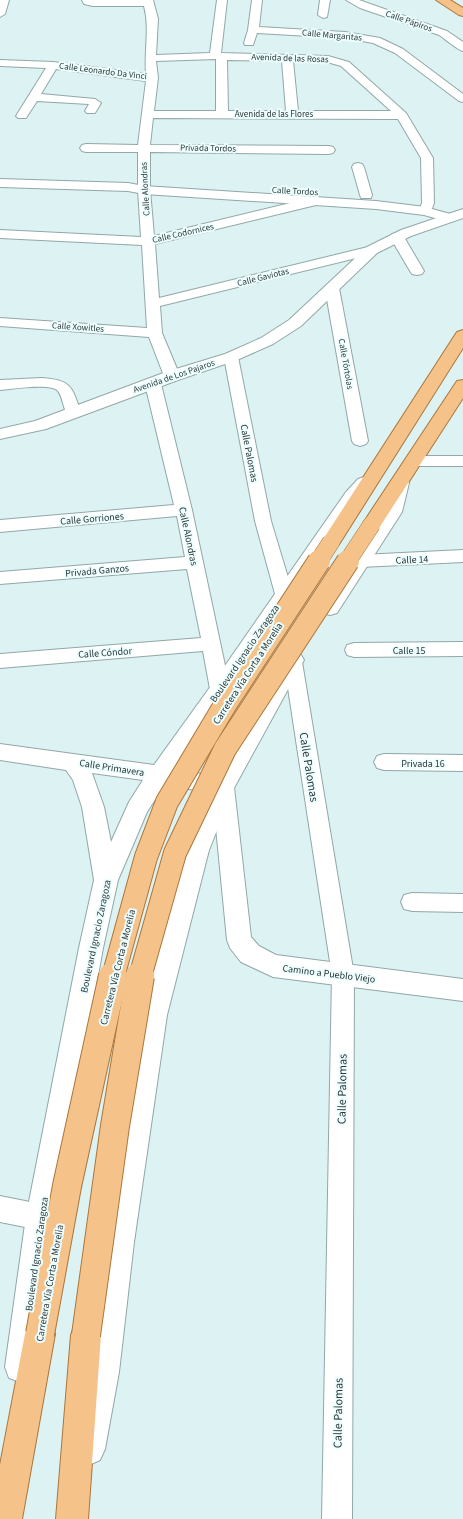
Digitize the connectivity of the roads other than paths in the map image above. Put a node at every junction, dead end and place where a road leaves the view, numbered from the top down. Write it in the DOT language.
graph roads {
  1 [pos="4,0"];
  2 [pos="222,0"];
  3 [pos="257,0"];
  4 [pos="325,0"];
  5 [pos="351,0"];
  6 [pos="442,0"];
  7 [pos="460,0"];
  8 [pos="87,1"];
  9 [pos="152,1"];
  10 [pos="463,2"];
  11 [pos="463,13"];
  12 [pos="0,14"];
  13 [pos="323,15"];
  14 [pos="253,30"];
  15 [pos="463,48"];
  16 [pos="222,56"];
  17 [pos="150,58"];
  18 [pos="287,58"];
  19 [pos="0,63"];
  20 [pos="54,65"];
  21 [pos="152,78"];
  22 [pos="34,96"];
  23 [pos="463,99"];
  24 [pos="90,111"];
  25 [pos="222,113"];
  26 [pos="147,114"];
  27 [pos="292,114"];
  28 [pos="402,115"];
  29 [pos="22,116"];
  30 [pos="144,147"];
  31 [pos="86,148"];
  32 [pos="329,150"];
  33 [pos="358,166"];
  34 [pos="0,183"];
  35 [pos="144,187"];
  36 [pos="366,195"];
  37 [pos="315,201"];
  38 [pos="426,207"];
  39 [pos="457,215"];
  40 [pos="0,234"];
  41 [pos="397,237"];
  42 [pos="149,241"];
  43 [pos="372,250"];
  44 [pos="417,271"];
  45 [pos="332,288"];
  46 [pos="153,304"];
  47 [pos="0,322"];
  48 [pos="155,333"];
  49 [pos="463,335"];
  50 [pos="231,357"];
  51 [pos="172,376"];
  52 [pos="153,384"];
  53 [pos="0,385"];
  54 [pos="461,393"];
  55 [pos="73,413"];
  56 [pos="0,434"];
  57 [pos="360,441"];
  58 [pos="414,461"];
  59 [pos="463,461"];
  60 [pos="376,472"];
  61 [pos="400,483"];
  62 [pos="184,510"];
  63 [pos="0,526"];
  64 [pos="463,556"];
  65 [pos="194,562"];
  66 [pos="361,562"];
  67 [pos="0,578"];
  68 [pos="284,594"];
  69 [pos="210,644"];
  70 [pos="354,650"];
  71 [pos="463,650"];
  72 [pos="0,660"];
  73 [pos="293,662"];
  74 [pos="220,689"];
  75 [pos="0,752"];
  76 [pos="72,761"];
  77 [pos="384,762"];
  78 [pos="463,763"];
  79 [pos="159,774"];
  80 [pos="223,787"];
  81 [pos="106,880"];
  82 [pos="412,902"];
  83 [pos="463,903"];
  84 [pos="343,975"];
  85 [pos="463,990"];
  86 [pos="0,1209"];
  87 [pos="40,1217"];
  88 [pos="2,1519"];
  89 [pos="6,1519"];
  90 [pos="72,1519"];
  91 [pos="76,1519"];
  92 [pos="336,1519"];
  1 -- 12 [label="street"];
  2 -- 16 [label="street"];
  3 -- 14 [label="street"];
  4 -- 13 [label="street"];
  5 -- 15 [label="street, Calle Pápiros"];
  6 -- 11 [label="main road"];
  7 -- 10 [label="main road"];
  8 -- 9 [label="street"];
  9 -- 17 [label="street, Calle Alondras"];
  14 -- 16 [label="street"];
  14 -- 23 [label="street, Calle Margaritas"];
  16 -- 17 [label="street, Avenida de las Rosas"];
  16 -- 18 [label="street, Avenida de las Rosas"];
  16 -- 25 [label="street"];
  17 -- 21 [label="street, Calle Alondras"];
  18 -- 27 [label="street"];
  18 -- 28 [label="street, Avenida de las Rosas"];
  19 -- 20 [label="street, Calle Leonardo Da Vinci"];
  20 -- 21 [label="street, Calle Leonardo Da Vinci"];
  20 -- 22 [label="street, Calle Leonardo Da Vinci"];
  21 -- 26 [label="street, Calle Alondras"];
  22 -- 24 [label="street"];
  22 -- 29 [label="street, Calle Leonardo Da Vinci"];
  25 -- 26 [label="street, Avenida de las Flores"];
  25 -- 27 [label="street, Avenida de las Flores"];
  26 -- 30 [label="street, Calle Alondras"];
  27 -- 28 [label="street, Avenida de las Flores"];
  28 -- 38 [label="street, Avenida de las Rosas"];
  30 -- 31 [label="street, Privada Tordos"];
  30 -- 32 [label="street, Privada Tordos"];
  30 -- 35 [label="street, Calle Alondras"];
  33 -- 36 [label="street"];
  34 -- 35 [label="street, Calle Tordos"];
  35 -- 36 [label="street, Calle Tordos"];
  35 -- 37 [label="street, Calle Tordos"];
  35 -- 42 [label="street, Calle Alondras"];
  36 -- 38 [label="street, Calle Tordos"];
  37 -- 38 [label="street, Calle Tordos"];
  37 -- 42 [label="street, Calle Codornices"];
  38 -- 39 [label="street, Calle Tordos"];
  39 -- 41 [label="street"];
  40 -- 42 [label="street, Calle Codornices"];
  41 -- 43 [label="street"];
  41 -- 44 [label="street"];
  42 -- 46 [label="street, Calle Alondras"];
  43 -- 45 [label="street"];
  43 -- 46 [label="street, Calle Gaviotas"];
  45 -- 50 [label="street, Avenida de Los Pajaros"];
  45 -- 57 [label="street, Calle Tórtolas"];
  46 -- 48 [label="street, Calle Alondras"];
  47 -- 48 [label="street, Calle Xowitles"];
  48 -- 51 [label="street, Calle Alondras"];
  49 -- 60 [label="main road, Boulevard Ignacio Zaragoza"];
  50 -- 51 [label="street, Avenida de Los Pajaros"];
  50 -- 68 [label="street, Calle Palomas"];
  51 -- 52 [label="street, Avenida de Los Pajaros"];
  52 -- 55 [label="street, Avenida de Los Pajaros"];
  52 -- 62 [label="street, Calle Alondras"];
  53 -- 55 [label="street"];
  54 -- 58 [label="main road"];
  55 -- 56 [label="street, Avenida de Los Pajaros"];
  58 -- 59 [label="street"];
  58 -- 61 [label="main road"];
  60 -- 68 [label="street, Boulevard Ignacio Zaragoza"];
  60 -- 89 [label="main road, Carretera Vía Corta a Morelia, bridge"];
  61 -- 66 [label="street"];
  61 -- 90 [label="main road, bridge"];
  62 -- 63 [label="street, Calle Gorriones"];
  62 -- 65 [label="street, Calle Alondras"];
  64 -- 66 [label="street, Calle 14"];
  65 -- 67 [label="street, Privada Ganzos"];
  65 -- 69 [label="street, Calle Alondras"];
  66 -- 73 [label="street"];
  68 -- 74 [label="street, Boulevard Ignacio Zaragoza"];
  69 -- 72 [label="street, Calle Cóndor"];
  69 -- 74 [label="street, Calle Alondras"];
  70 -- 71 [label="street, Calle 15"];
  73 -- 80 [label="street"];
  73 -- 84 [label="street, Calle Palomas"];
  74 -- 79 [label="street, Boulevard Ignacio Zaragoza"];
  75 -- 76 [label="street, Calle Primavera"];
  76 -- 79 [label="street, Calle Primavera"];
  76 -- 81 [label="street"];
  77 -- 78 [label="street, Privada 16"];
  79 -- 80 [label="street, Calle Primavera"];
  79 -- 81 [label="street, Boulevard Ignacio Zaragoza"];
  80 -- 84 [label="street, Camino a Pueblo Viejo"];
  80 -- 91 [label="street"];
  81 -- 87 [label="street, Boulevard Ignacio Zaragoza"];
  82 -- 83 [label="street"];
  84 -- 85 [label="street, Camino a Pueblo Viejo"];
  84 -- 92 [label="street, Calle Palomas"];
  86 -- 87 [label="street"];
  87 -- 88 [label="street, Boulevard Ignacio Zaragoza"];
}
